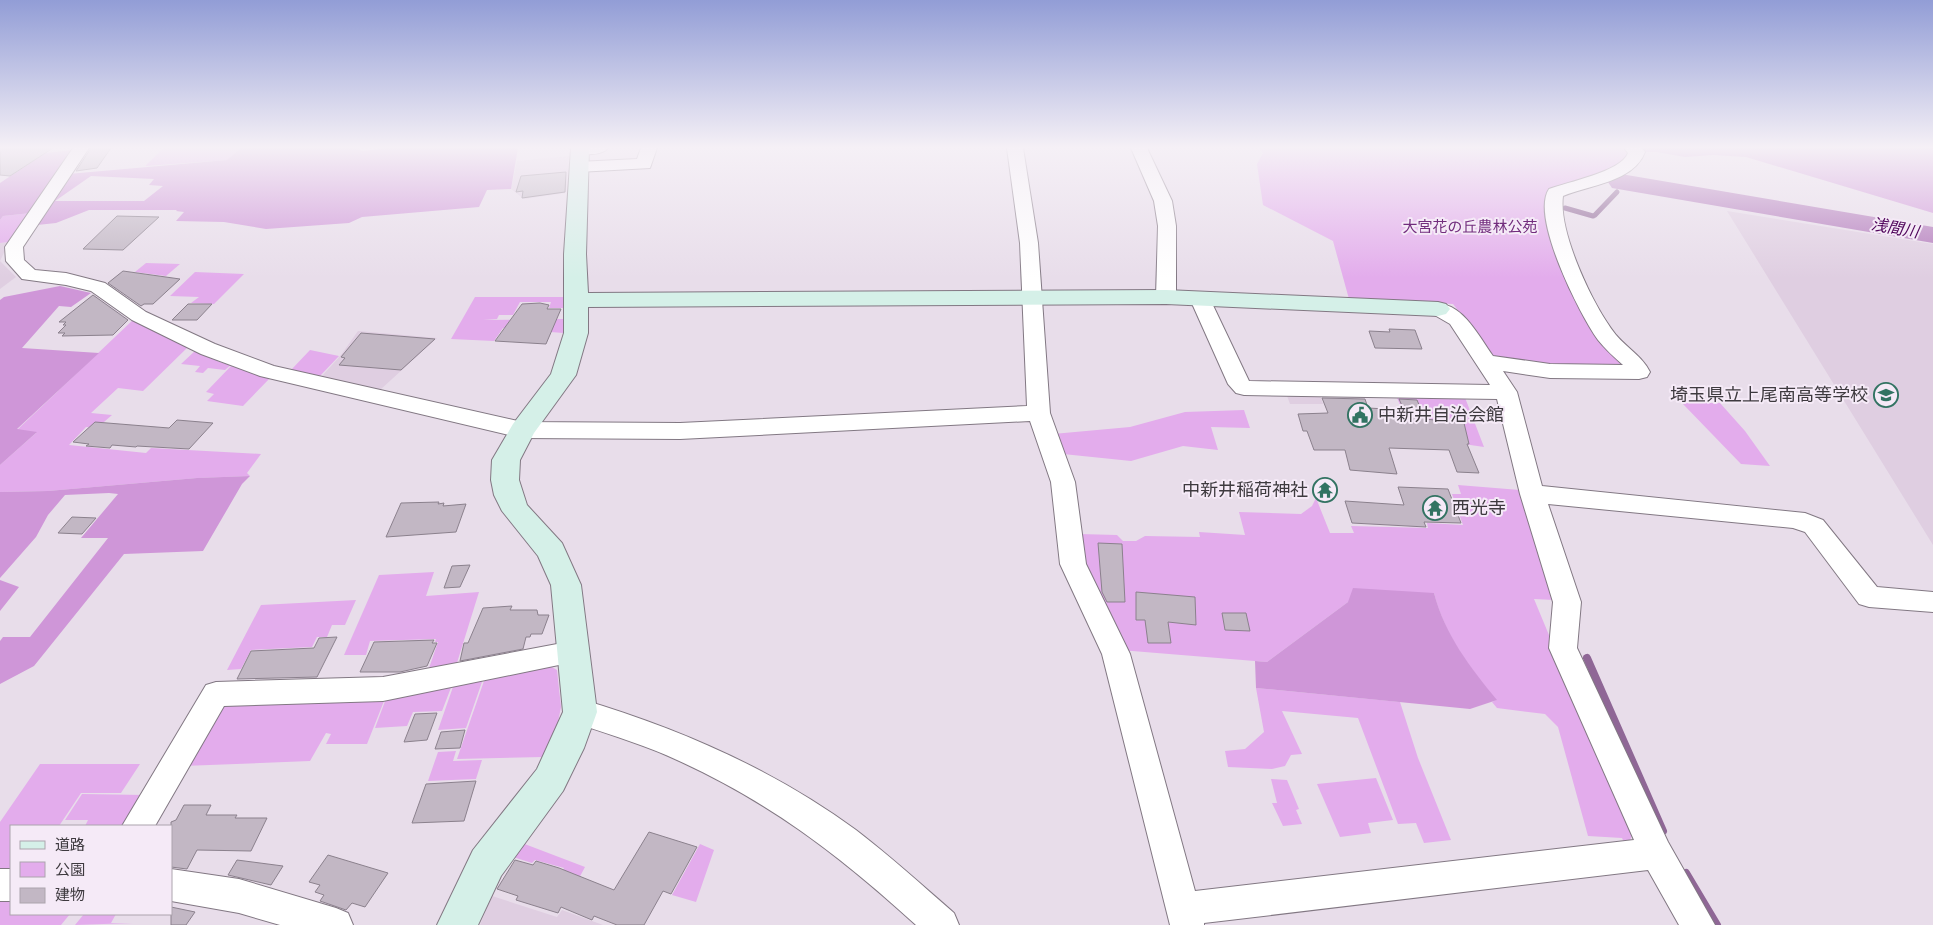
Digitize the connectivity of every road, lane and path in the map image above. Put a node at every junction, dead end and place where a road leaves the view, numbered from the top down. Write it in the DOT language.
graph roads {
  1 [pos="52,191"];
  2 [pos="578,191"];
  3 [pos="1021,191"];
  4 [pos="1158,191"];
  5 [pos="1558,191"];
  6 [pos="1166,297"];
  7 [pos="1033,298"];
  8 [pos="1200,299"];
  9 [pos="577,300"];
  10 [pos="1438,309"];
  11 [pos="1485,362"];
  12 [pos="1506,392"];
  13 [pos="1039,413"];
  14 [pos="522,430"];
  15 [pos="1532,494"];
  16 [pos="1933,602"];
  17 [pos="573,652"];
  18 [pos="580,712"];
  19 [pos="139,825"];
  20 [pos="1656,853"];
  21 [pos="172,885"];
  22 [pos="1184,917"];
  23 [pos="336,925"];
  24 [pos="457,925"];
  25 [pos="942,925"];
  26 [pos="1698,925"];
  1 -- 14 [label="street"];
  2 -- 9 [label="street"];
  3 -- 7 [label="street"];
  4 -- 6 [label="street"];
  5 -- 11 [label="street"];
  6 -- 7 [label="street"];
  6 -- 8 [label="street"];
  7 -- 9 [label="street"];
  7 -- 13 [label="street"];
  8 -- 10 [label="street"];
  8 -- 12 [label="street"];
  9 -- 14 [label="street"];
  10 -- 11 [label="street"];
  11 -- 12 [label="street"];
  12 -- 15 [label="street"];
  13 -- 14 [label="street"];
  13 -- 22 [label="street"];
  14 -- 17 [label="street"];
  15 -- 16 [label="street"];
  15 -- 20 [label="street"];
  17 -- 18 [label="street"];
  17 -- 19 [label="street"];
  18 -- 24 [label="street"];
  18 -- 25 [label="street"];
  20 -- 22 [label="street"];
  20 -- 26 [label="street"];
  21 -- 23 [label="street"];
}
